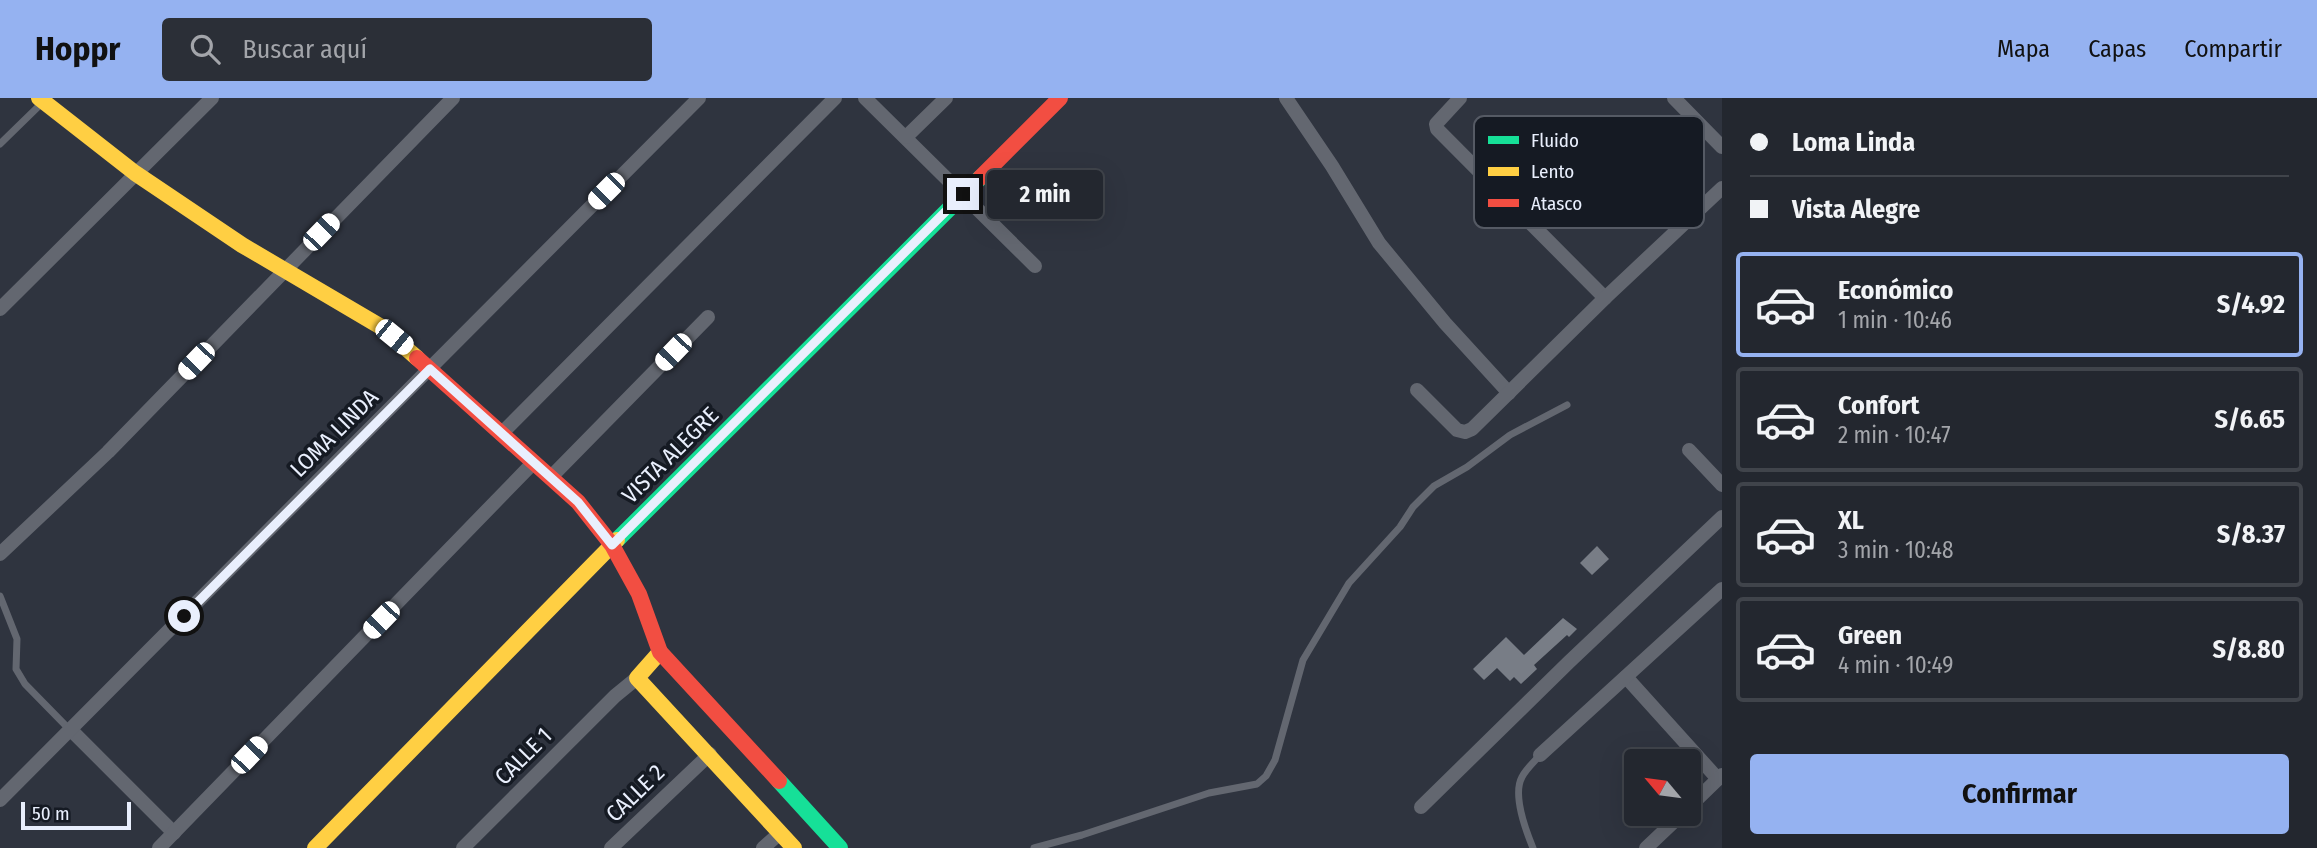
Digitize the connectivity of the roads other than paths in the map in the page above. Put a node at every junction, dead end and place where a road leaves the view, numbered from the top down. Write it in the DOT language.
graph roads {
  1 [pos="212,98"];
  2 [pos="453,98"];
  3 [pos="699,98"];
  4 [pos="835,98"];
  5 [pos="865,98"];
  6 [pos="946,98"];
  7 [pos="1060,98"];
  8 [pos="1286,98"];
  9 [pos="1460,98"];
  10 [pos="1674,98"];
  11 [pos="43,99"];
  12 [pos="1692,116"];
  13 [pos="1704,129"];
  14 [pos="906,137"];
  15 [pos="0,144"];
  16 [pos="1722,147"];
  17 [pos="1474,166"];
  18 [pos="135,173"];
  19 [pos="1722,188"];
  20 [pos="963,194"];
  21 [pos="1704,205"];
  22 [pos="1535,228"];
  23 [pos="1679,228"];
  24 [pos="1035,266"];
  25 [pos="284,270"];
  26 [pos="1605,298"];
  27 [pos="0,309"];
  28 [pos="708,317"];
  29 [pos="430,369"];
  30 [pos="1417,390"];
  31 [pos="1509,393"];
  32 [pos="1567,405"];
  33 [pos="501,434"];
  34 [pos="1689,450"];
  35 [pos="534,462"];
  36 [pos="551,477"];
  37 [pos="1722,485"];
  38 [pos="1722,517"];
  39 [pos="612,545"];
  40 [pos="0,554"];
  41 [pos="1722,589"];
  42 [pos="0,596"];
  43 [pos="660,653"];
  44 [pos="1626,677"];
  45 [pos="637,678"];
  46 [pos="71,730"];
  47 [pos="710,754"];
  48 [pos="1540,755"];
  49 [pos="1720,777"];
  50 [pos="1701,795"];
  51 [pos="0,800"];
  52 [pos="1421,807"];
  53 [pos="1669,826"];
  54 [pos="780,832"];
  55 [pos="174,833"];
  56 [pos="159,848"];
  57 [pos="315,848"];
  58 [pos="463,848"];
  59 [pos="611,848"];
  60 [pos="764,848"];
  61 [pos="794,848"];
  62 [pos="840,848"];
  63 [pos="1034,848"];
  64 [pos="1533,848"];
  65 [pos="1646,848"];
  1 -- 18 [label="street"];
  2 -- 25 [label="street"];
  3 -- 29 [label="street, LOMA LINDA"];
  4 -- 33 [label="street"];
  5 -- 14 [label="street"];
  6 -- 14 [label="street"];
  7 -- 20 [label="street, VISTA ALEGRE"];
  8 -- 31 [label="street"];
  9 -- 17 [label="street"];
  10 -- 12 [label="street"];
  11 -- 15 [label="lane"];
  11 -- 18 [label="street"];
  13 -- 16 [label="street"];
  14 -- 20 [label="street"];
  18 -- 25 [label="street"];
  18 -- 27 [label="street"];
  19 -- 21 [label="street"];
  20 -- 24 [label="street"];
  20 -- 39 [label="street, VISTA ALEGRE"];
  22 -- 26 [label="street"];
  23 -- 26 [label="street"];
  25 -- 29 [label="street"];
  25 -- 40 [label="street"];
  26 -- 31 [label="street"];
  28 -- 36 [label="street"];
  29 -- 33 [label="street"];
  29 -- 46 [label="street, LOMA LINDA"];
  30 -- 31 [label="street"];
  32 -- 63 [label="lane"];
  33 -- 35 [label="street"];
  34 -- 37 [label="street"];
  35 -- 36 [label="street"];
  35 -- 55 [label="street"];
  36 -- 39 [label="street"];
  38 -- 52 [label="street"];
  39 -- 43 [label="street"];
  39 -- 57 [label="street, VISTA ALEGRE"];
  41 -- 44 [label="street"];
  42 -- 46 [label="lane"];
  43 -- 45 [label="street"];
  43 -- 62 [label="street"];
  44 -- 48 [label="street"];
  44 -- 49 [label="street"];
  45 -- 47 [label="street"];
  45 -- 58 [label="street, CALLE 1"];
  46 -- 51 [label="street, LOMA LINDA"];
  46 -- 55 [label="street"];
  47 -- 54 [label="street"];
  47 -- 59 [label="street, CALLE 2"];
  48 -- 64 [label="lane"];
  49 -- 50 [label="street"];
  53 -- 65 [label="street"];
  54 -- 60 [label="street"];
  54 -- 61 [label="street"];
  55 -- 56 [label="street"];
}
